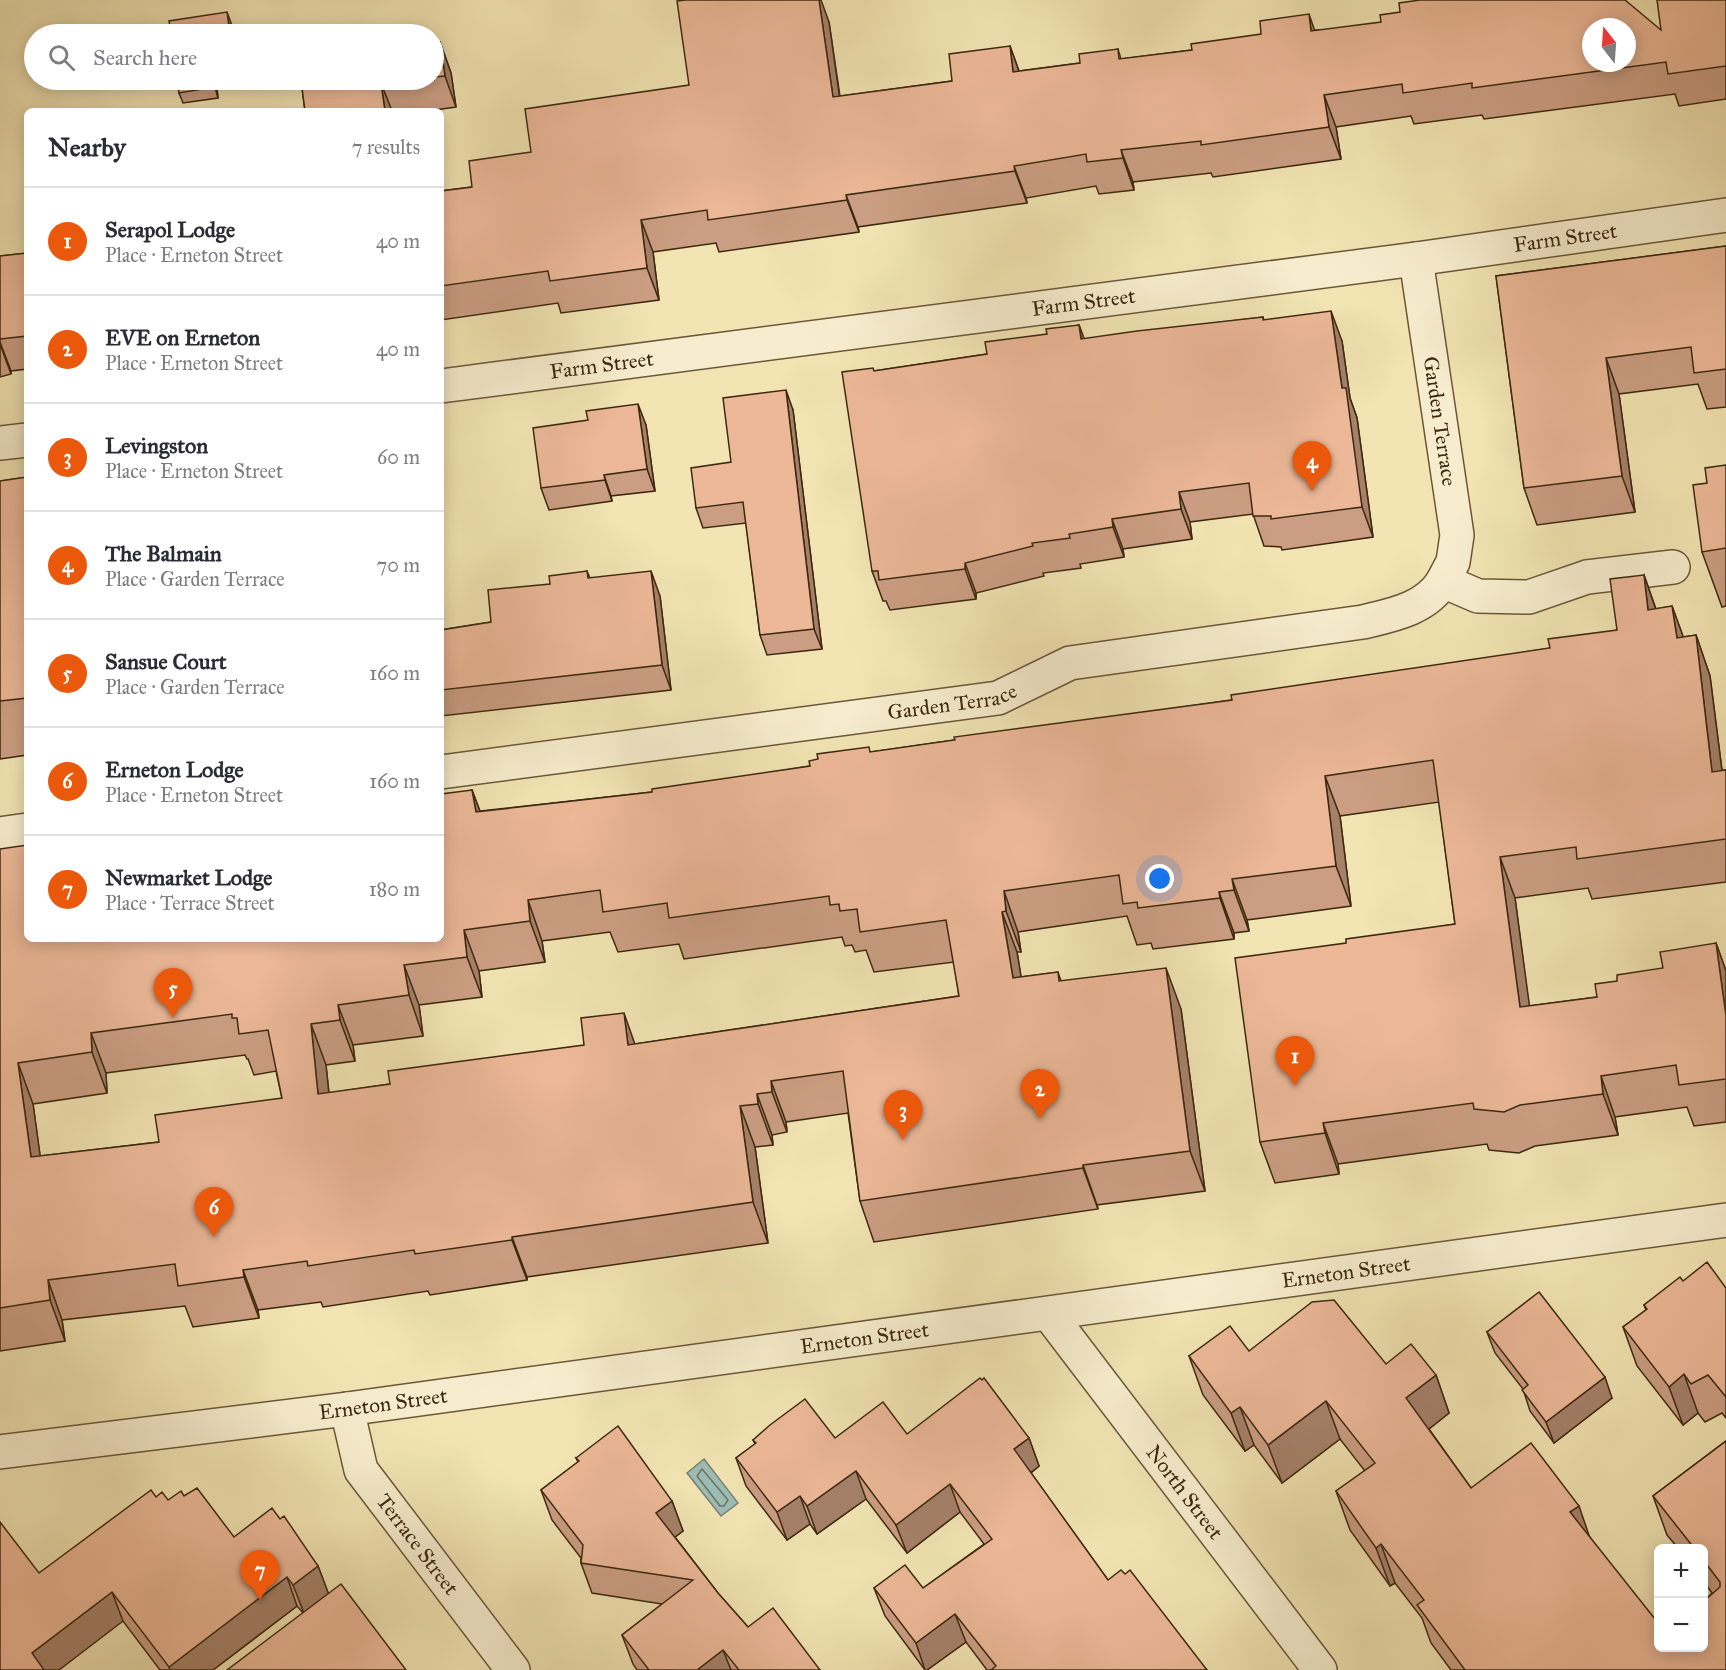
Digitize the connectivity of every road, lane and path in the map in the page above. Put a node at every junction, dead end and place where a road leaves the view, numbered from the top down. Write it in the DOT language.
graph roads {
  1 [pos="1726,215"];
  2 [pos="1416,259"];
  3 [pos="444,386"];
  4 [pos="24,440"];
  5 [pos="0,443"];
  6 [pos="1673,567"];
  7 [pos="1443,581"];
  8 [pos="444,772"];
  9 [pos="24,830"];
  10 [pos="0,834"];
  11 [pos="1726,1220"];
  12 [pos="1049,1314"];
  13 [pos="347,1409"];
  14 [pos="0,1452"];
  15 [pos="513,1670"];
  16 [pos="1320,1670"];
  1 -- 2 [label="street, Farm Street"];
  2 -- 3 [label="street, Farm Street"];
  2 -- 7 [label="street, Garden Terrace"];
  4 -- 5 [label="street"];
  6 -- 7 [label="street"];
  7 -- 8 [label="street, Garden Terrace"];
  9 -- 10 [label="street"];
  11 -- 12 [label="street, Erneton Street"];
  12 -- 13 [label="street, Erneton Street"];
  12 -- 16 [label="street, North Street"];
  13 -- 14 [label="street, Erneton Street"];
  13 -- 15 [label="street, Terrace Street"];
}
